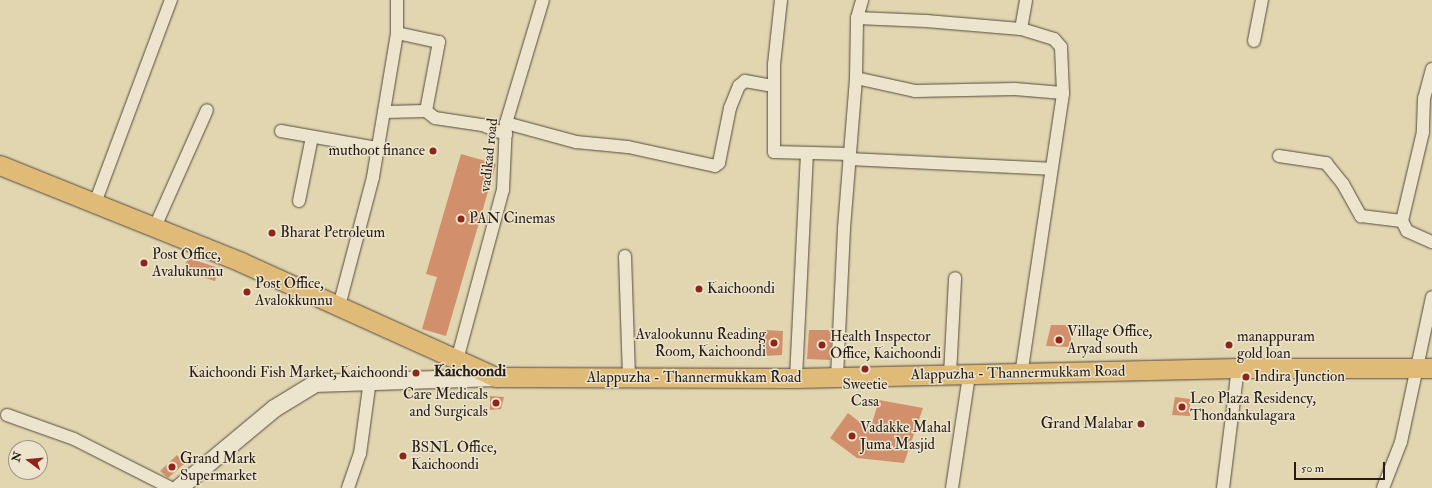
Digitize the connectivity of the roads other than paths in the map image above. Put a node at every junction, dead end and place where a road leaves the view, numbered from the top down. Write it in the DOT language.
graph roads {
  1 [pos="171,0"];
  2 [pos="397,0"];
  3 [pos="543,0"];
  4 [pos="781,0"];
  5 [pos="862,0"];
  6 [pos="1026,0"];
  7 [pos="1262,0"];
  8 [pos="857,18"];
  9 [pos="1021,29"];
  10 [pos="397,34"];
  11 [pos="1254,41"];
  12 [pos="1432,69"];
  13 [pos="856,78"];
  14 [pos="774,86"];
  15 [pos="1063,93"];
  16 [pos="207,110"];
  17 [pos="426,111"];
  18 [pos="385,112"];
  19 [pos="506,128"];
  20 [pos="1428,130"];
  21 [pos="281,131"];
  22 [pos="312,137"];
  23 [pos="377,148"];
  24 [pos="808,153"];
  25 [pos="1279,156"];
  26 [pos="849,157"];
  27 [pos="0,165"];
  28 [pos="1050,169"];
  29 [pos="299,201"];
  30 [pos="95,202"];
  31 [pos="1402,221"];
  32 [pos="154,229"];
  33 [pos="1432,242"];
  34 [pos="625,256"];
  35 [pos="955,278"];
  36 [pos="1432,297"];
  37 [pos="339,306"];
  38 [pos="457,360"];
  39 [pos="1238,368"];
  40 [pos="1424,368"];
  41 [pos="950,375"];
  42 [pos="969,375"];
  43 [pos="1021,375"];
  44 [pos="496,377"];
  45 [pos="837,377"];
  46 [pos="629,378"];
  47 [pos="796,378"];
  48 [pos="370,380"];
  49 [pos="7,415"];
  50 [pos="171,488"];
  51 [pos="178,488"];
  52 [pos="348,488"];
  53 [pos="952,488"];
  54 [pos="1223,488"];
  55 [pos="1228,488"];
  56 [pos="1383,488"];
  1 -- 30 [label="street"];
  2 -- 10 [label="street"];
  3 -- 19 [label="street, vadikad road"];
  4 -- 14 [label="street"];
  5 -- 8 [label="street"];
  6 -- 9 [label="street"];
  7 -- 11 [label="street"];
  8 -- 9 [label="street"];
  8 -- 13 [label="street"];
  9 -- 15 [label="street"];
  10 -- 17 [label="street"];
  10 -- 18 [label="street"];
  12 -- 20 [label="street"];
  13 -- 15 [label="street"];
  13 -- 26 [label="street"];
  14 -- 19 [label="street"];
  14 -- 24 [label="street"];
  15 -- 28 [label="street"];
  16 -- 32 [label="street"];
  17 -- 18 [label="street"];
  17 -- 19 [label="street"];
  18 -- 23 [label="street"];
  19 -- 38 [label="street, vadikad road"];
  20 -- 31 [label="street"];
  21 -- 22 [label="street"];
  22 -- 23 [label="street"];
  22 -- 29 [label="street"];
  23 -- 37 [label="street"];
  24 -- 26 [label="street"];
  24 -- 47 [label="street"];
  25 -- 31 [label="street"];
  26 -- 28 [label="street"];
  26 -- 45 [label="street"];
  27 -- 30 [label="main road, Alappuzha - Thannermukkam Road"];
  28 -- 43 [label="street"];
  30 -- 32 [label="main road, Alappuzha - Thannermukkam Road"];
  31 -- 33 [label="street"];
  32 -- 37 [label="main road, Alappuzha - Thannermukkam Road"];
  34 -- 46 [label="street"];
  35 -- 41 [label="street"];
  36 -- 40 [label="street"];
  37 -- 38 [label="main road, Alappuzha - Thannermukkam Road"];
  38 -- 44 [label="main road, Alappuzha - Thannermukkam Road"];
  39 -- 40 [label="main road, Alappuzha - Thannermukkam Road"];
  39 -- 43 [label="main road, Alappuzha - Thannermukkam Road"];
  39 -- 54 [label="street"];
  40 -- 56 [label="street"];
  41 -- 42 [label="main road, Alappuzha - Thannermukkam Road"];
  41 -- 45 [label="main road, Alappuzha - Thannermukkam Road"];
  42 -- 43 [label="main road, Alappuzha - Thannermukkam Road"];
  42 -- 53 [label="street"];
  44 -- 46 [label="main road, Alappuzha - Thannermukkam Road"];
  44 -- 48 [label="main road"];
  45 -- 47 [label="main road, Alappuzha - Thannermukkam Road"];
  46 -- 47 [label="main road, Alappuzha - Thannermukkam Road"];
  48 -- 51 [label="main road"];
  48 -- 52 [label="street"];
  49 -- 50 [label="street"];
  54 -- 55 [label="street"];
}
